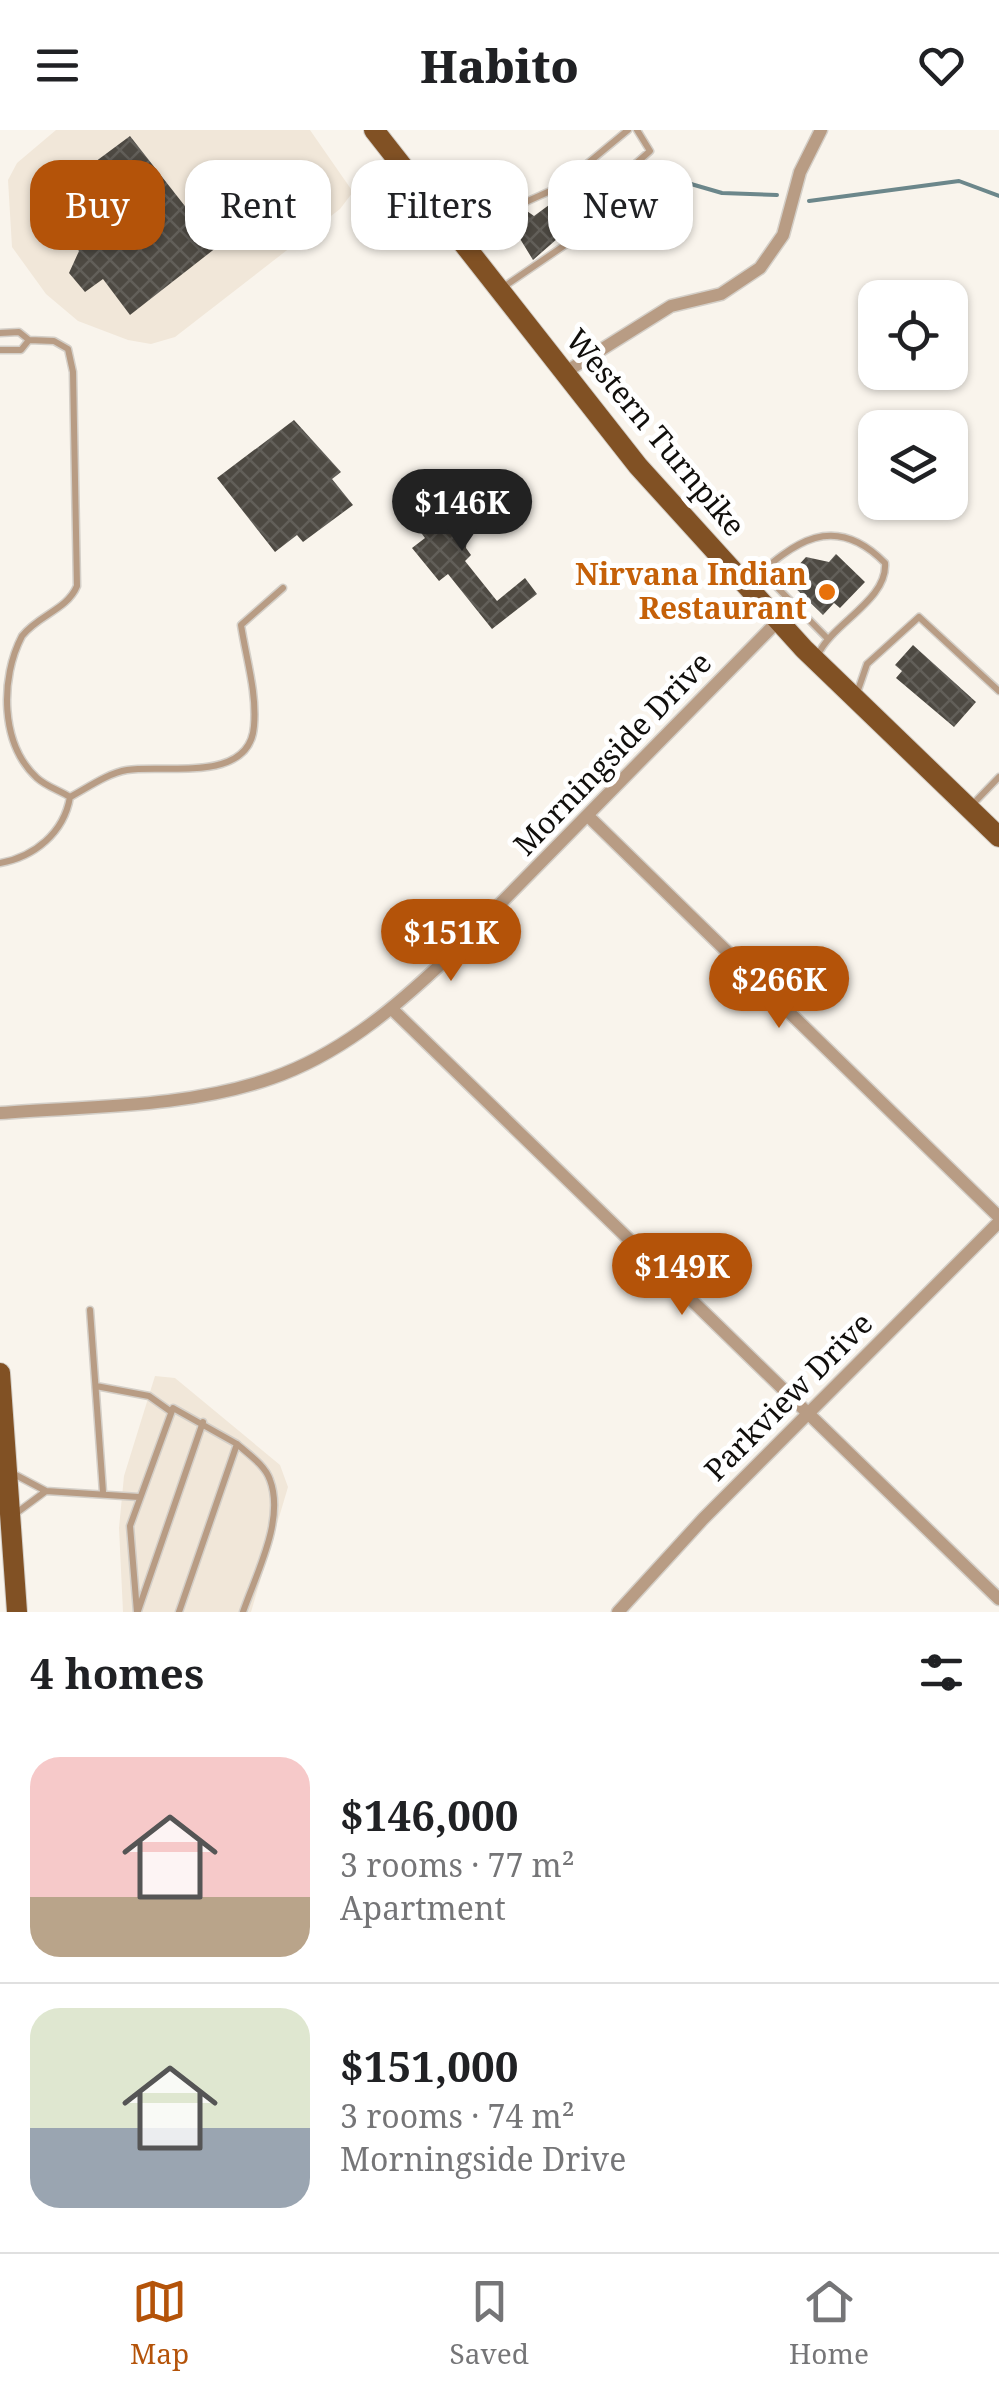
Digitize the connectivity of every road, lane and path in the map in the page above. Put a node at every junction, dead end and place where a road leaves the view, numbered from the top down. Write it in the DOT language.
graph roads {
  1 [pos="628,130"];
  2 [pos="637,130"];
  3 [pos="821,130"];
  4 [pos="384,133"];
  5 [pos="404,160"];
  6 [pos="528,201"];
  7 [pos="470,250"];
  8 [pos="501,288"];
  9 [pos="0,333"];
  10 [pos="29,340"];
  11 [pos="0,350"];
  12 [pos="564,372"];
  13 [pos="756,579"];
  14 [pos="283,588"];
  15 [pos="778,620"];
  16 [pos="828,638"];
  17 [pos="816,660"];
  18 [pos="999,691"];
  19 [pos="856,700"];
  20 [pos="999,777"];
  21 [pos="70,797"];
  22 [pos="969,808"];
  23 [pos="588,816"];
  24 [pos="999,837"];
  25 [pos="0,863"];
  26 [pos="392,1010"];
  27 [pos="0,1114"];
  28 [pos="999,1219"];
  29 [pos="90,1310"];
  30 [pos="0,1373"];
  31 [pos="96,1386"];
  32 [pos="170,1410"];
  33 [pos="810,1411"];
  34 [pos="203,1422"];
  35 [pos="237,1444"];
  36 [pos="7,1469"];
  37 [pos="46,1491"];
  38 [pos="103,1492"];
  39 [pos="140,1498"];
  40 [pos="10,1518"];
  41 [pos="999,1599"];
  42 [pos="17,1612"];
  43 [pos="137,1612"];
  44 [pos="179,1612"];
  45 [pos="243,1612"];
  46 [pos="618,1612"];
  1 -- 6 [label="lane"];
  2 -- 8 [label="lane"];
  3 -- 12 [label="street"];
  4 -- 5 [label="main road, Western Turnpike"];
  7 -- 8 [label="main road, Western Turnpike"];
  8 -- 12 [label="main road, Western Turnpike"];
  9 -- 10 [label="lane"];
  10 -- 11 [label="lane"];
  10 -- 21 [label="lane"];
  12 -- 13 [label="main road, Western Turnpike"];
  13 -- 15 [label="main road, Western Turnpike"];
  13 -- 16 [label="lane"];
  13 -- 16 [label="lane"];
  14 -- 21 [label="lane"];
  15 -- 17 [label="main road, Western Turnpike"];
  15 -- 23 [label="street, Morningside Drive"];
  16 -- 17 [label="lane"];
  17 -- 19 [label="main road, Western Turnpike"];
  18 -- 19 [label="lane"];
  19 -- 22 [label="main road, Western Turnpike"];
  20 -- 22 [label="lane"];
  21 -- 25 [label="lane"];
  22 -- 24 [label="main road, Western Turnpike"];
  23 -- 26 [label="street, Morningside Drive"];
  23 -- 28 [label="street"];
  26 -- 27 [label="street, Morningside Drive"];
  26 -- 33 [label="street"];
  28 -- 33 [label="street, Parkview Drive"];
  29 -- 31 [label="lane"];
  30 -- 36 [label="main road"];
  31 -- 32 [label="lane"];
  31 -- 38 [label="lane"];
  32 -- 34 [label="lane"];
  32 -- 39 [label="lane"];
  33 -- 41 [label="street"];
  33 -- 46 [label="street, Parkview Drive"];
  34 -- 35 [label="lane"];
  34 -- 43 [label="lane"];
  35 -- 44 [label="lane"];
  35 -- 45 [label="lane"];
  36 -- 37 [label="lane"];
  36 -- 40 [label="main road"];
  37 -- 38 [label="lane"];
  37 -- 40 [label="lane"];
  38 -- 39 [label="lane"];
  39 -- 43 [label="lane"];
  40 -- 42 [label="main road"];
}
